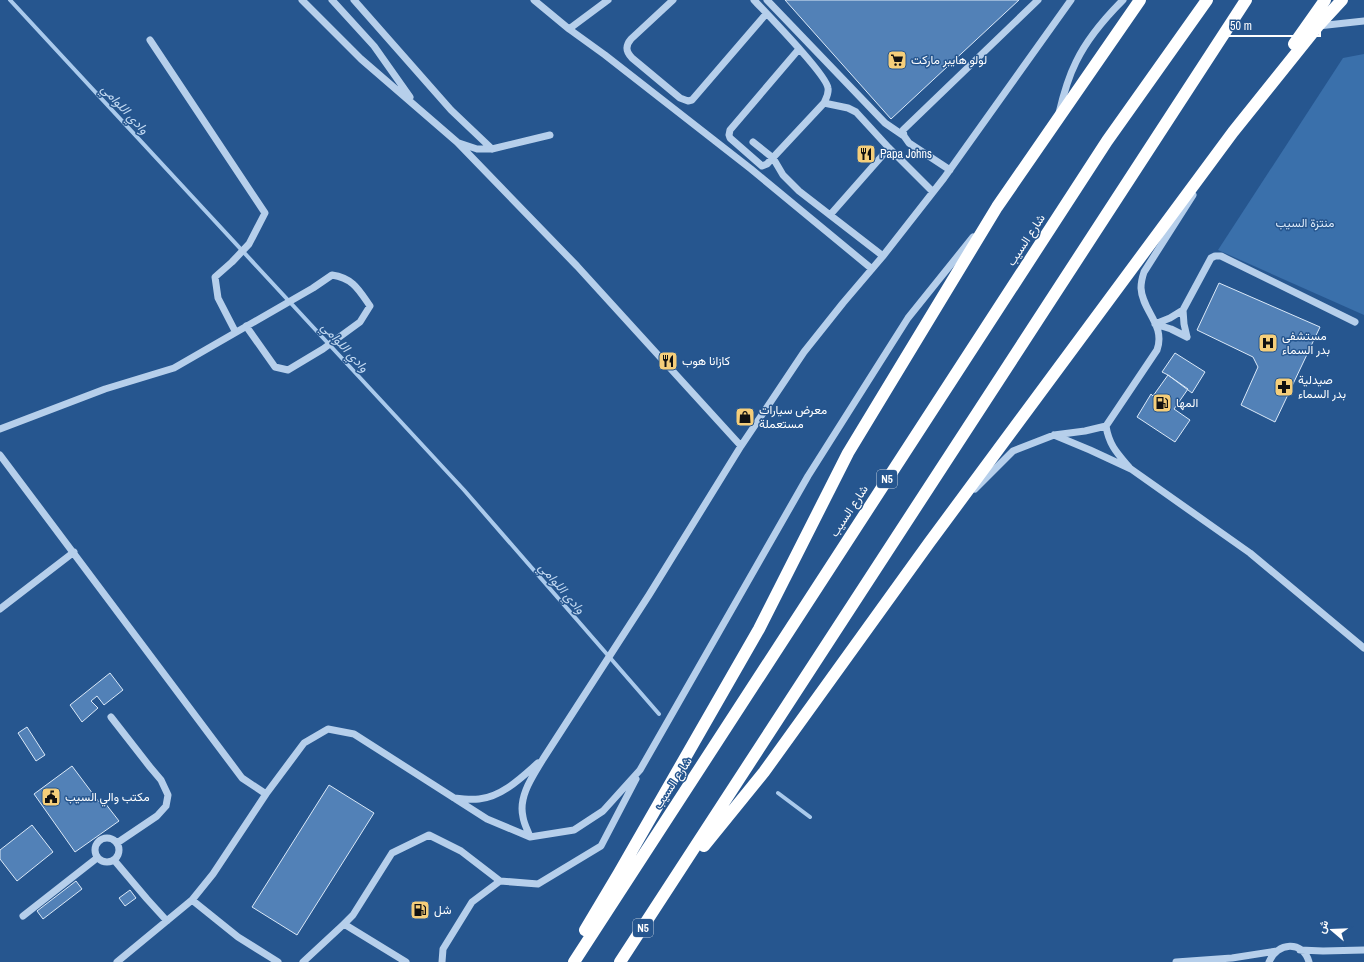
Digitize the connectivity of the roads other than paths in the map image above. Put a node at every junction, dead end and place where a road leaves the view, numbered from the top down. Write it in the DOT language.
graph roads {
  1 [pos="302,0"];
  2 [pos="332,0"];
  3 [pos="354,0"];
  4 [pos="534,0"];
  5 [pos="608,0"];
  6 [pos="673,0"];
  7 [pos="754,0"];
  8 [pos="767,0"];
  9 [pos="1038,0"];
  10 [pos="1071,0"];
  11 [pos="1123,0"];
  12 [pos="1140,0"];
  13 [pos="1207,0"];
  14 [pos="1246,0"];
  15 [pos="1325,0"];
  16 [pos="1342,0"];
  17 [pos="766,14"];
  18 [pos="1364,21"];
  19 [pos="1318,26"];
  20 [pos="569,29"];
  21 [pos="150,40"];
  22 [pos="799,49"];
  23 [pos="824,103"];
  24 [pos="416,106"];
  25 [pos="1056,122"];
  26 [pos="1233,132"];
  27 [pos="550,135"];
  28 [pos="904,136"];
  29 [pos="457,142"];
  30 [pos="753,142"];
  31 [pos="889,148"];
  32 [pos="492,149"];
  33 [pos="773,158"];
  34 [pos="950,170"];
  35 [pos="933,192"];
  36 [pos="997,207"];
  37 [pos="830,215"];
  38 [pos="883,256"];
  39 [pos="872,269"];
  40 [pos="1183,310"];
  41 [pos="1355,322"];
  42 [pos="1155,324"];
  43 [pos="246,326"];
  44 [pos="236,331"];
  45 [pos="1106,426"];
  46 [pos="0,429"];
  47 [pos="1054,435"];
  48 [pos="741,446"];
  49 [pos="0,455"];
  50 [pos="1131,469"];
  51 [pos="928,543"];
  52 [pos="74,552"];
  53 [pos="0,609"];
  54 [pos="1364,648"];
  55 [pos="111,717"];
  56 [pos="543,759"];
  57 [pos="640,770"];
  58 [pos="266,794"];
  59 [pos="454,798"];
  60 [pos="530,838"];
  61 [pos="117,843"];
  62 [pos="97,858"];
  63 [pos="114,860"];
  64 [pos="500,881"];
  65 [pos="665,893"];
  66 [pos="192,900"];
  67 [pos="23,916"];
  68 [pos="167,921"];
  69 [pos="344,924"];
  70 [pos="1300,950"];
  71 [pos="1364,950"];
  72 [pos="1276,951"];
  73 [pos="117,962"];
  74 [pos="278,962"];
  75 [pos="303,962"];
  76 [pos="406,962"];
  77 [pos="442,962"];
  78 [pos="565,962"];
  79 [pos="574,962"];
  80 [pos="620,962"];
  81 [pos="1176,962"];
  82 [pos="1269,962"];
  83 [pos="1309,962"];
  1 -- 24 [label="street"];
  2 -- 24 [label="street"];
  3 -- 32 [label="street"];
  4 -- 20 [label="street"];
  5 -- 20 [label="street"];
  6 -- 17 [label="street"];
  7 -- 17 [label="street"];
  8 -- 28 [label="street"];
  9 -- 28 [label="street"];
  10 -- 34 [label="street"];
  11 -- 25 [label="street"];
  12 -- 25 [label="highway"];
  13 -- 79 [label="highway, شارع السيب / N5"];
  14 -- 65 [label="highway, N5"];
  15 -- 26 [label="highway"];
  16 -- 19 [label="highway"];
  17 -- 22 [label="street"];
  18 -- 19 [label="street"];
  19 -- 26 [label="highway"];
  20 -- 39 [label="street"];
  21 -- 44 [label="street"];
  22 -- 23 [label="street"];
  22 -- 33 [label="street"];
  23 -- 31 [label="street"];
  23 -- 33 [label="street"];
  24 -- 29 [label="street"];
  25 -- 36 [label="highway"];
  26 -- 42 [label="street"];
  26 -- 51 [label="highway"];
  27 -- 32 [label="street"];
  28 -- 34 [label="street"];
  29 -- 32 [label="street"];
  29 -- 48 [label="street"];
  30 -- 33 [label="street"];
  31 -- 35 [label="street"];
  31 -- 37 [label="street"];
  33 -- 37 [label="street"];
  34 -- 35 [label="street"];
  35 -- 38 [label="street"];
  36 -- 57 [label="street"];
  36 -- 78 [label="highway"];
  37 -- 38 [label="street"];
  38 -- 39 [label="street"];
  39 -- 48 [label="street"];
  40 -- 41 [label="street"];
  40 -- 42 [label="street"];
  40 -- 42 [label="street"];
  42 -- 45 [label="street"];
  43 -- 43 [label="street"];
  43 -- 44 [label="street"];
  44 -- 46 [label="street"];
  45 -- 47 [label="street"];
  45 -- 50 [label="street"];
  47 -- 50 [label="street"];
  47 -- 51 [label="street"];
  48 -- 56 [label="street"];
  49 -- 52 [label="street"];
  50 -- 54 [label="street"];
  51 -- 65 [label="highway"];
  52 -- 53 [label="street"];
  52 -- 58 [label="street"];
  55 -- 61 [label="street"];
  56 -- 59 [label="street"];
  56 -- 60 [label="street"];
  57 -- 60 [label="street"];
  57 -- 64 [label="street"];
  58 -- 59 [label="street"];
  58 -- 66 [label="street"];
  59 -- 60 [label="street"];
  61 -- 62 [label="street"];
  61 -- 63 [label="street"];
  62 -- 63 [label="street"];
  62 -- 67 [label="street"];
  63 -- 68 [label="street"];
  64 -- 69 [label="street"];
  64 -- 77 [label="street"];
  65 -- 80 [label="highway, N5"];
  66 -- 68 [label="street"];
  66 -- 74 [label="street"];
  68 -- 73 [label="street"];
  69 -- 75 [label="street"];
  69 -- 76 [label="street"];
  70 -- 71 [label="street"];
  70 -- 72 [label="street"];
  70 -- 83 [label="street"];
  72 -- 81 [label="street"];
  72 -- 82 [label="street"];
}
